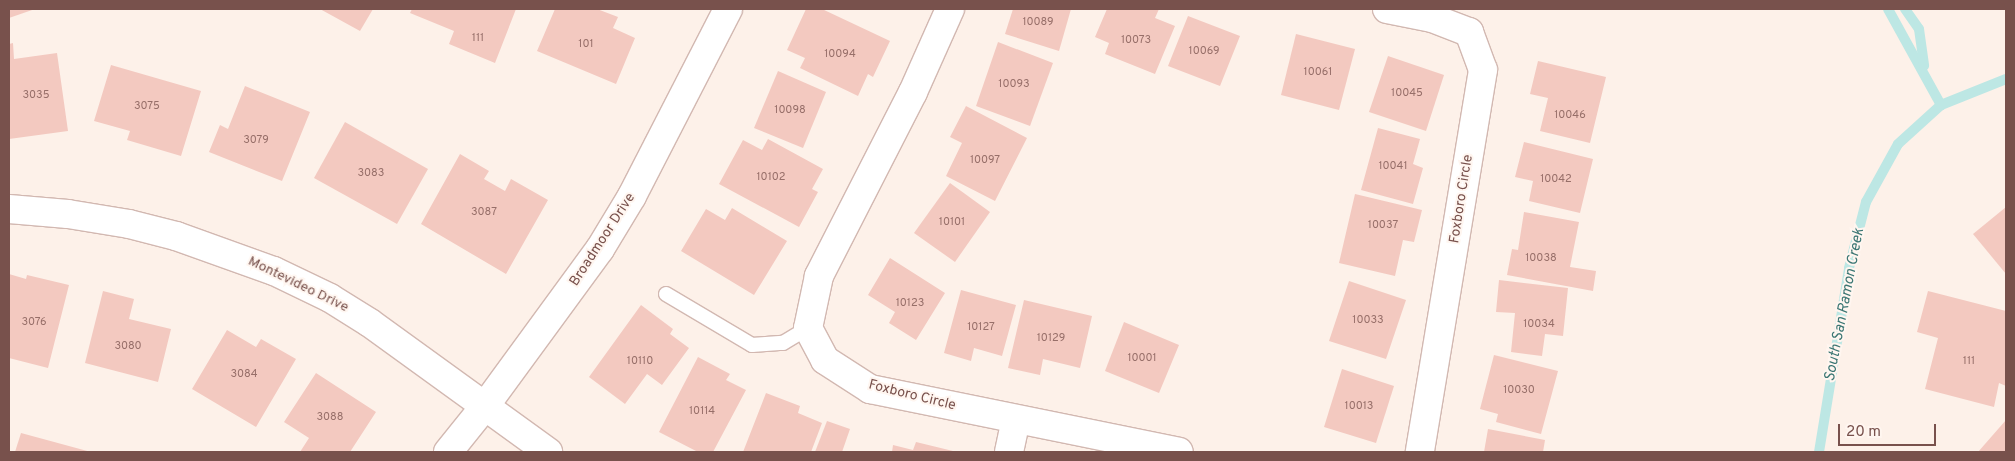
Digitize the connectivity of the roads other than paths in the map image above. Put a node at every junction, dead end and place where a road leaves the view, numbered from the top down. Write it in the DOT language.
graph roads {
  1 [pos="728,9"];
  2 [pos="950,9"];
  3 [pos="1386,9"];
  4 [pos="9,209"];
  5 [pos="666,294"];
  6 [pos="808,328"];
  7 [pos="485,406"];
  8 [pos="1016,420"];
  9 [pos="448,452"];
  10 [pos="548,452"];
  11 [pos="1009,452"];
  12 [pos="1179,452"];
  13 [pos="1420,452"];
  1 -- 7 [label="street, Broadmoor Drive"];
  2 -- 6 [label="street"];
  3 -- 13 [label="street, Foxboro Circle"];
  4 -- 7 [label="street, Montevideo Drive"];
  5 -- 6 [label="lane"];
  6 -- 8 [label="street, Foxboro Circle"];
  7 -- 9 [label="street, Broadmoor Drive"];
  7 -- 10 [label="street, Montevideo Drive"];
  8 -- 11 [label="street"];
  8 -- 12 [label="street, Foxboro Circle"];
}
